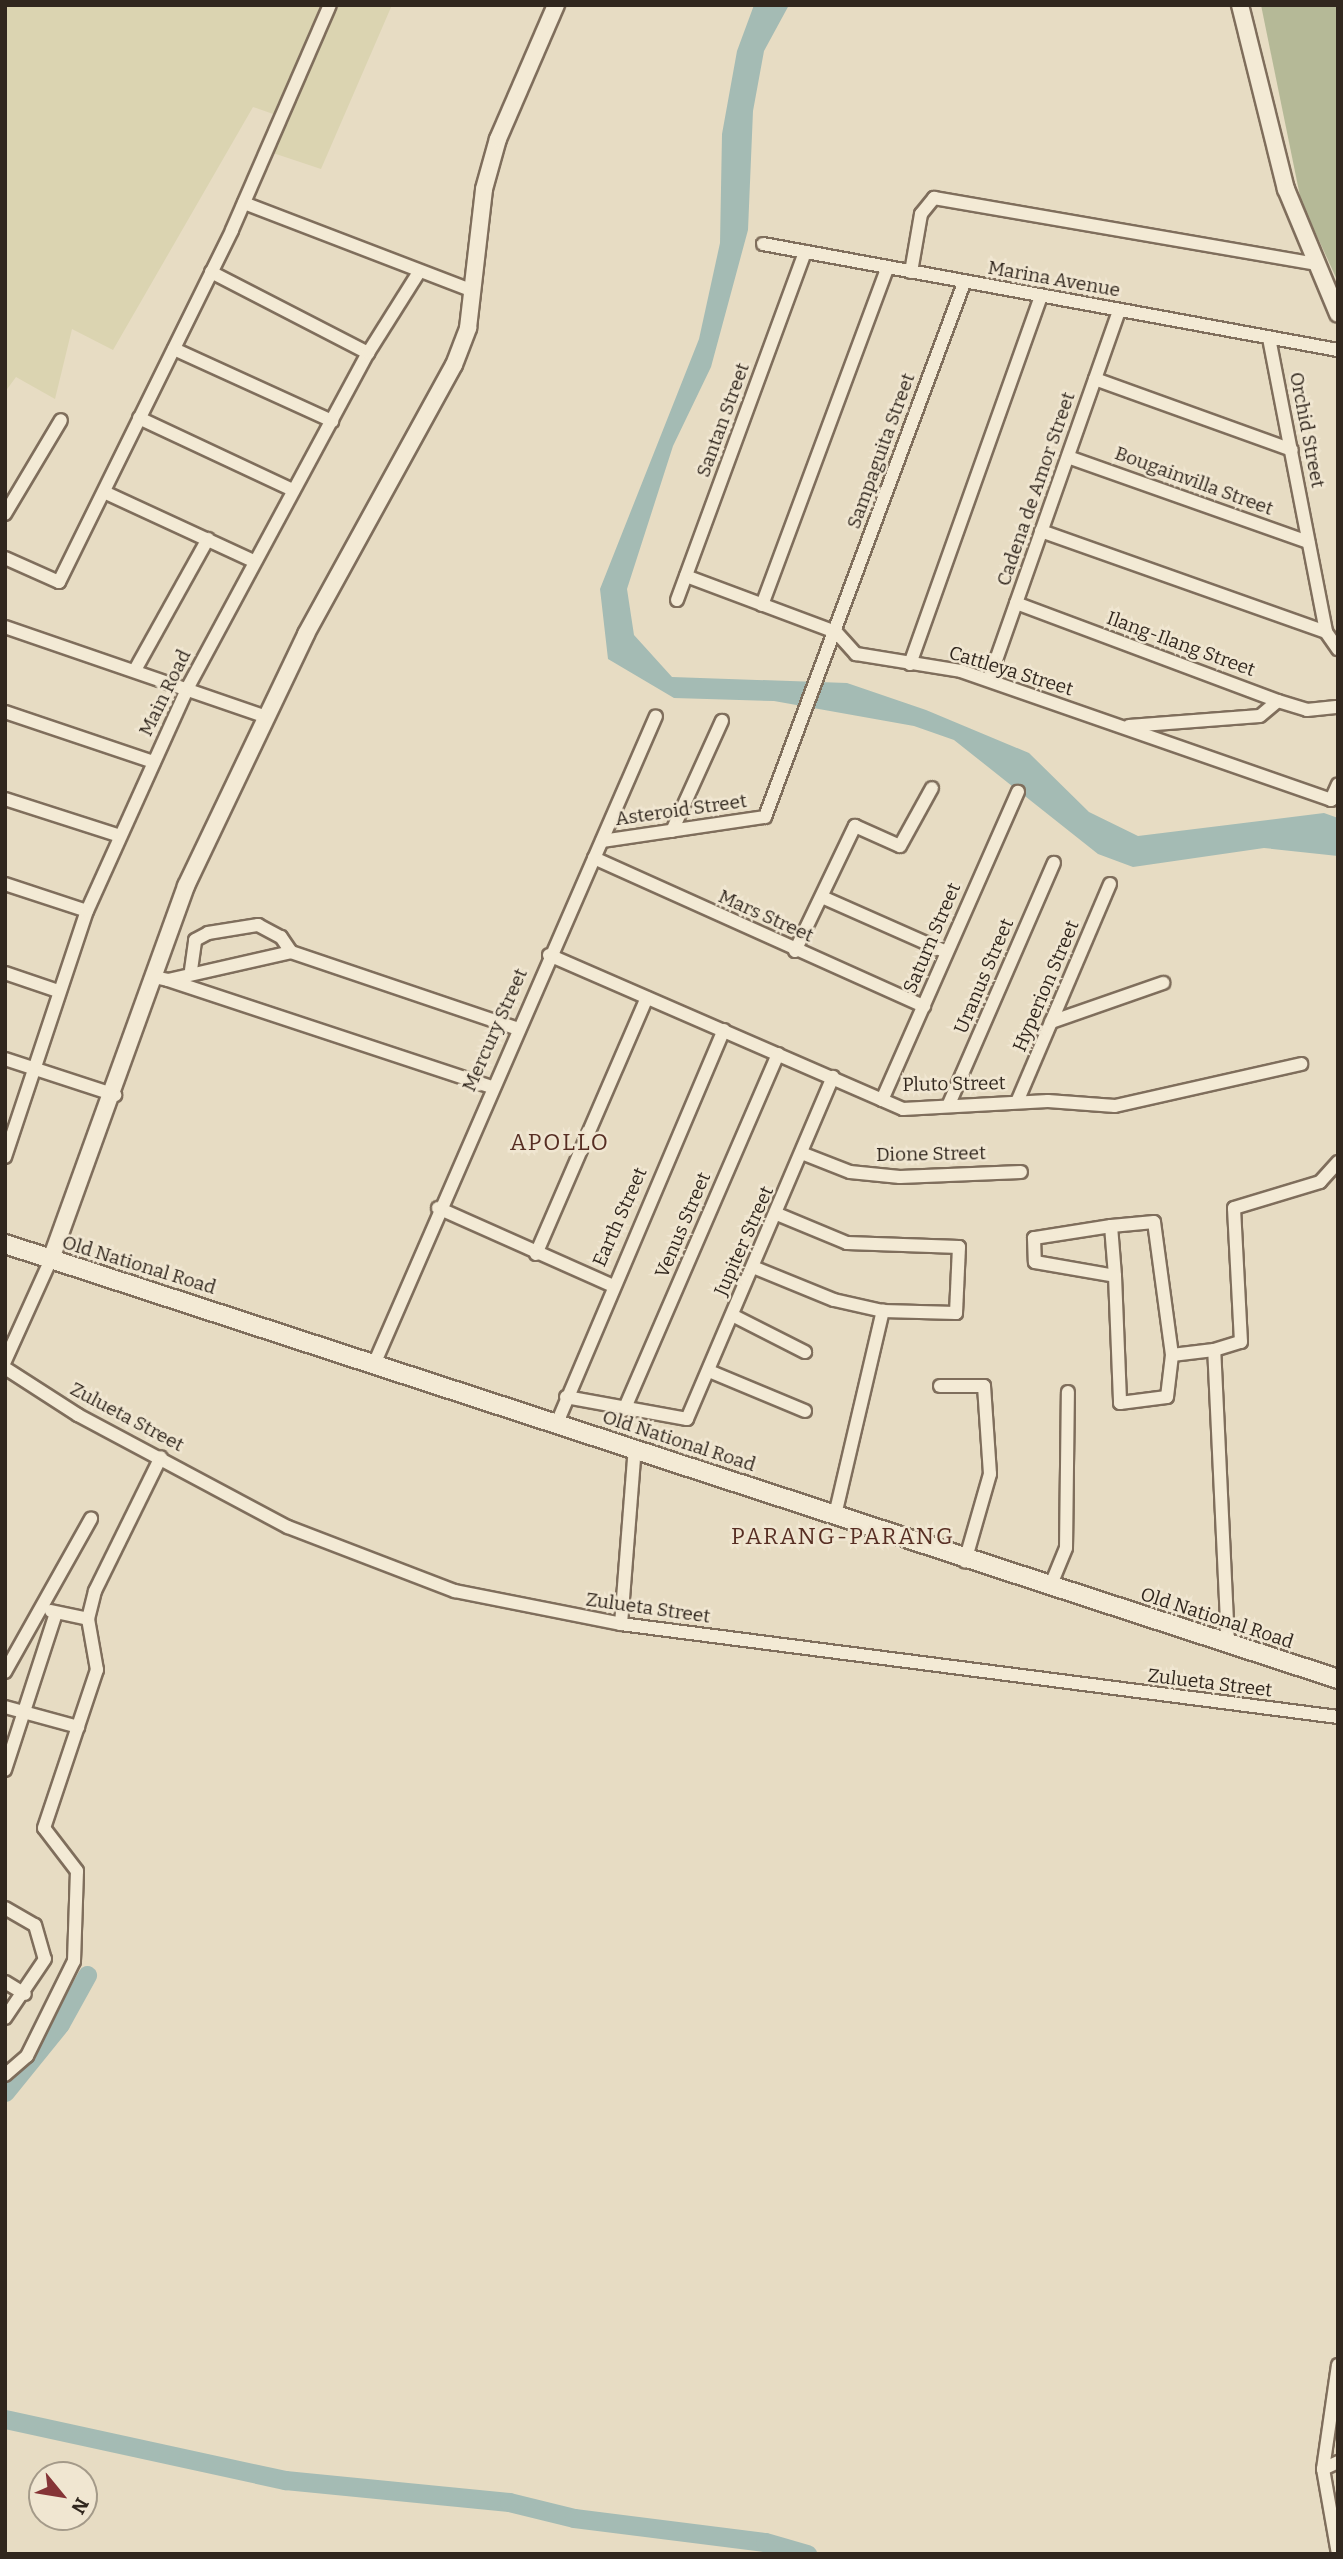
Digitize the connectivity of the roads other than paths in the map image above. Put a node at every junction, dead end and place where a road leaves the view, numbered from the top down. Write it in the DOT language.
graph roads {
  1 [pos="330,5"];
  2 [pos="556,5"];
  3 [pos="1240,5"];
  4 [pos="244,203"];
  5 [pos="763,244"];
  6 [pos="805,252"];
  7 [pos="1317,264"];
  8 [pos="887,268"];
  9 [pos="211,272"];
  10 [pos="419,272"];
  11 [pos="911,272"];
  12 [pos="964,283"];
  13 [pos="471,290"];
  14 [pos="1041,296"];
  15 [pos="1119,310"];
  16 [pos="1338,314"];
  17 [pos="1269,338"];
  18 [pos="174,349"];
  19 [pos="1338,350"];
  20 [pos="368,353"];
  21 [pos="1095,379"];
  22 [pos="139,418"];
  23 [pos="61,420"];
  24 [pos="331,421"];
  25 [pos="1292,450"];
  26 [pos="1068,457"];
  27 [pos="293,490"];
  28 [pos="104,492"];
  29 [pos="5,514"];
  30 [pos="1041,531"];
  31 [pos="208,539"];
  32 [pos="1308,542"];
  33 [pos="5,558"];
  34 [pos="253,561"];
  35 [pos="686,576"];
  36 [pos="677,600"];
  37 [pos="1016,603"];
  38 [pos="762,605"];
  39 [pos="5,627"];
  40 [pos="836,632"];
  41 [pos="1326,632"];
  42 [pos="1338,649"];
  43 [pos="910,664"];
  44 [pos="135,670"];
  45 [pos="989,680"];
  46 [pos="188,687"];
  47 [pos="1278,701"];
  48 [pos="1337,706"];
  49 [pos="5,712"];
  50 [pos="656,716"];
  51 [pos="267,717"];
  52 [pos="722,721"];
  53 [pos="1122,726"];
  54 [pos="794,736"];
  55 [pos="154,762"];
  56 [pos="1338,784"];
  57 [pos="932,788"];
  58 [pos="1018,792"];
  59 [pos="5,799"];
  60 [pos="672,831"];
  61 [pos="120,836"];
  62 [pos="602,841"];
  63 [pos="594,858"];
  64 [pos="1054,863"];
  65 [pos="5,884"];
  66 [pos="1110,884"];
  67 [pos="822,897"];
  68 [pos="87,911"];
  69 [pos="795,951"];
  70 [pos="291,952"];
  71 [pos="946,952"];
  72 [pos="549,955"];
  73 [pos="191,970"];
  74 [pos="5,973"];
  75 [pos="161,978"];
  76 [pos="1163,983"];
  77 [pos="58,991"];
  78 [pos="647,998"];
  79 [pos="924,1006"];
  80 [pos="1051,1022"];
  81 [pos="516,1028"];
  82 [pos="723,1030"];
  83 [pos="778,1054"];
  84 [pos="5,1059"];
  85 [pos="1301,1064"];
  86 [pos="35,1069"];
  87 [pos="833,1077"];
  88 [pos="491,1087"];
  89 [pos="115,1095"];
  90 [pos="883,1100"];
  91 [pos="1017,1102"];
  92 [pos="950,1104"];
  93 [pos="6,1154"];
  94 [pos="804,1154"];
  95 [pos="1338,1163"];
  96 [pos="1021,1172"];
  97 [pos="438,1208"];
  98 [pos="777,1214"];
  99 [pos="1111,1226"];
  100 [pos="5,1244"];
  101 [pos="536,1254"];
  102 [pos="51,1259"];
  103 [pos="752,1267"];
  104 [pos="1115,1276"];
  105 [pos="611,1285"];
  106 [pos="883,1311"];
  107 [pos="732,1315"];
  108 [pos="1214,1350"];
  109 [pos="806,1352"];
  110 [pos="1172,1355"];
  111 [pos="5,1361"];
  112 [pos="375,1362"];
  113 [pos="5,1368"];
  114 [pos="709,1371"];
  115 [pos="940,1386"];
  116 [pos="1068,1391"];
  117 [pos="566,1397"];
  118 [pos="624,1410"];
  119 [pos="805,1411"];
  120 [pos="557,1423"];
  121 [pos="635,1448"];
  122 [pos="161,1457"];
  123 [pos="835,1515"];
  124 [pos="91,1518"];
  125 [pos="965,1561"];
  126 [pos="1051,1587"];
  127 [pos="40,1609"];
  128 [pos="56,1613"];
  129 [pos="88,1619"];
  130 [pos="621,1625"];
  131 [pos="1228,1643"];
  132 [pos="5,1672"];
  133 [pos="1338,1679"];
  134 [pos="5,1707"];
  135 [pos="23,1712"];
  136 [pos="1338,1717"];
  137 [pos="78,1727"];
  138 [pos="5,1770"];
  139 [pos="5,1908"];
  140 [pos="5,1982"];
  141 [pos="25,1993"];
  142 [pos="5,2018"];
  143 [pos="5,2075"];
  144 [pos="1338,2365"];
  145 [pos="1338,2462"];
  146 [pos="1323,2469"];
  147 [pos="1338,2554"];
  1 -- 4 [label="street"];
  2 -- 13 [label="street"];
  3 -- 7 [label="street"];
  4 -- 9 [label="street"];
  4 -- 10 [label="street"];
  5 -- 6 [label="street, Marina Avenue"];
  6 -- 8 [label="street, Marina Avenue"];
  6 -- 35 [label="street, Santan Street"];
  7 -- 11 [label="street"];
  7 -- 16 [label="street"];
  8 -- 11 [label="street, Marina Avenue"];
  8 -- 38 [label="street"];
  9 -- 18 [label="street"];
  9 -- 20 [label="street"];
  10 -- 13 [label="street"];
  10 -- 20 [label="street, Main Road"];
  11 -- 12 [label="street, Marina Avenue"];
  12 -- 14 [label="street, Marina Avenue"];
  12 -- 40 [label="street, Sampaguita Street"];
  13 -- 51 [label="street"];
  14 -- 15 [label="street, Marina Avenue"];
  14 -- 43 [label="street"];
  15 -- 17 [label="street, Marina Avenue"];
  15 -- 21 [label="street, Cadena de Amor Street"];
  17 -- 19 [label="street, Marina Avenue"];
  17 -- 25 [label="street, Orchid Street"];
  18 -- 22 [label="street"];
  18 -- 24 [label="street"];
  20 -- 24 [label="street, Main Road"];
  21 -- 25 [label="street"];
  21 -- 26 [label="street, Cadena de Amor Street"];
  22 -- 27 [label="street"];
  22 -- 28 [label="street"];
  23 -- 29 [label="street"];
  24 -- 27 [label="street, Main Road"];
  25 -- 32 [label="street, Orchid Street"];
  26 -- 30 [label="street, Cadena de Amor Street"];
  26 -- 32 [label="street, Bougainvilla Street"];
  27 -- 34 [label="street, Main Road"];
  28 -- 31 [label="street"];
  28 -- 33 [label="street"];
  30 -- 37 [label="street, Cadena de Amor Street"];
  30 -- 41 [label="street"];
  31 -- 34 [label="street"];
  31 -- 44 [label="street"];
  32 -- 41 [label="street, Orchid Street"];
  34 -- 46 [label="street, Main Road"];
  35 -- 36 [label="street, Santan Street"];
  35 -- 38 [label="street, Cattleya Street"];
  37 -- 45 [label="street, Cadena de Amor Street"];
  37 -- 47 [label="street, Ilang-Ilang Street"];
  38 -- 40 [label="street, Cattleya Street"];
  39 -- 44 [label="street"];
  40 -- 43 [label="street, Cattleya Street"];
  40 -- 54 [label="street, Sampaguita Street"];
  41 -- 42 [label="street, Orchid Street"];
  43 -- 45 [label="street, Cattleya Street"];
  44 -- 46 [label="street"];
  45 -- 53 [label="street, Cattleya Street"];
  46 -- 51 [label="street"];
  46 -- 55 [label="street, Main Road"];
  47 -- 48 [label="street, Ilang-Ilang Street"];
  47 -- 53 [label="street"];
  49 -- 55 [label="street"];
  50 -- 62 [label="street, Mercury Street"];
  51 -- 75 [label="street"];
  52 -- 60 [label="street"];
  53 -- 56 [label="street, Cattleya Street"];
  54 -- 60 [label="street, Asteroid Street"];
  55 -- 61 [label="street, Main Road"];
  57 -- 67 [label="street"];
  58 -- 71 [label="street, Saturn Street"];
  59 -- 61 [label="street"];
  60 -- 62 [label="street, Asteroid Street"];
  61 -- 68 [label="street, Main Road"];
  62 -- 63 [label="street, Mercury Street"];
  63 -- 69 [label="street, Mars Street"];
  63 -- 72 [label="street, Mercury Street"];
  64 -- 92 [label="street, Uranus Street"];
  65 -- 68 [label="street"];
  66 -- 80 [label="street, Hyperion Street"];
  67 -- 69 [label="street"];
  67 -- 71 [label="street"];
  68 -- 77 [label="street, Main Road"];
  69 -- 79 [label="street, Mars Street"];
  70 -- 73 [label="street"];
  70 -- 73 [label="street"];
  70 -- 81 [label="street"];
  71 -- 79 [label="street, Saturn Street"];
  72 -- 78 [label="street, Pluto Street"];
  72 -- 81 [label="street, Mercury Street"];
  73 -- 75 [label="street"];
  74 -- 77 [label="street"];
  75 -- 88 [label="street"];
  75 -- 89 [label="street"];
  76 -- 80 [label="street"];
  77 -- 86 [label="street, Main Road"];
  78 -- 82 [label="street, Pluto Street"];
  78 -- 101 [label="street"];
  79 -- 90 [label="street, Saturn Street"];
  80 -- 91 [label="street, Hyperion Street"];
  81 -- 88 [label="street, Mercury Street"];
  82 -- 83 [label="street, Pluto Street"];
  82 -- 105 [label="street, Earth Street"];
  83 -- 87 [label="street, Pluto Street"];
  83 -- 118 [label="street, Venus Street"];
  84 -- 86 [label="street"];
  85 -- 91 [label="street, Pluto Street"];
  86 -- 89 [label="street"];
  86 -- 93 [label="street, Main Road"];
  87 -- 90 [label="street, Pluto Street"];
  87 -- 94 [label="street, Jupiter Street"];
  88 -- 97 [label="street, Mercury Street"];
  89 -- 102 [label="street"];
  90 -- 92 [label="street, Pluto Street"];
  91 -- 92 [label="street, Pluto Street"];
  94 -- 96 [label="street, Dione Street"];
  94 -- 98 [label="street, Jupiter Street"];
  95 -- 108 [label="street"];
  97 -- 101 [label="street"];
  97 -- 112 [label="street, Mercury Street"];
  98 -- 103 [label="street, Jupiter Street"];
  98 -- 106 [label="street"];
  99 -- 104 [label="street"];
  99 -- 104 [label="street"];
  99 -- 110 [label="street"];
  100 -- 102 [label="main road, Old National Road"];
  101 -- 105 [label="street"];
  102 -- 111 [label="street"];
  102 -- 112 [label="main road, Old National Road"];
  103 -- 106 [label="street"];
  103 -- 107 [label="street, Jupiter Street"];
  104 -- 110 [label="street"];
  105 -- 117 [label="street, Earth Street"];
  106 -- 123 [label="street"];
  107 -- 109 [label="street"];
  107 -- 114 [label="street, Jupiter Street"];
  108 -- 110 [label="street"];
  108 -- 131 [label="street"];
  112 -- 120 [label="main road, Old National Road"];
  113 -- 122 [label="street, Zulueta Street"];
  114 -- 118 [label="street, Jupiter Street"];
  114 -- 119 [label="street"];
  115 -- 125 [label="street"];
  116 -- 126 [label="street"];
  117 -- 118 [label="street"];
  117 -- 120 [label="street, Earth Street"];
  120 -- 121 [label="main road, Old National Road"];
  121 -- 123 [label="main road, Old National Road"];
  121 -- 130 [label="street"];
  122 -- 129 [label="street"];
  122 -- 130 [label="street, Zulueta Street"];
  123 -- 125 [label="main road, Old National Road"];
  124 -- 127 [label="street"];
  125 -- 126 [label="main road, Old National Road"];
  126 -- 131 [label="main road, Old National Road"];
  127 -- 128 [label="street"];
  127 -- 132 [label="street"];
  128 -- 129 [label="street"];
  128 -- 135 [label="street"];
  129 -- 137 [label="street"];
  130 -- 136 [label="street, Zulueta Street"];
  131 -- 133 [label="main road, Old National Road"];
  134 -- 135 [label="street"];
  135 -- 137 [label="street"];
  135 -- 138 [label="street"];
  137 -- 143 [label="street"];
  139 -- 141 [label="street"];
  140 -- 141 [label="street"];
  141 -- 142 [label="street"];
  144 -- 146 [label="street"];
  145 -- 146 [label="street"];
  146 -- 147 [label="street"];
}
